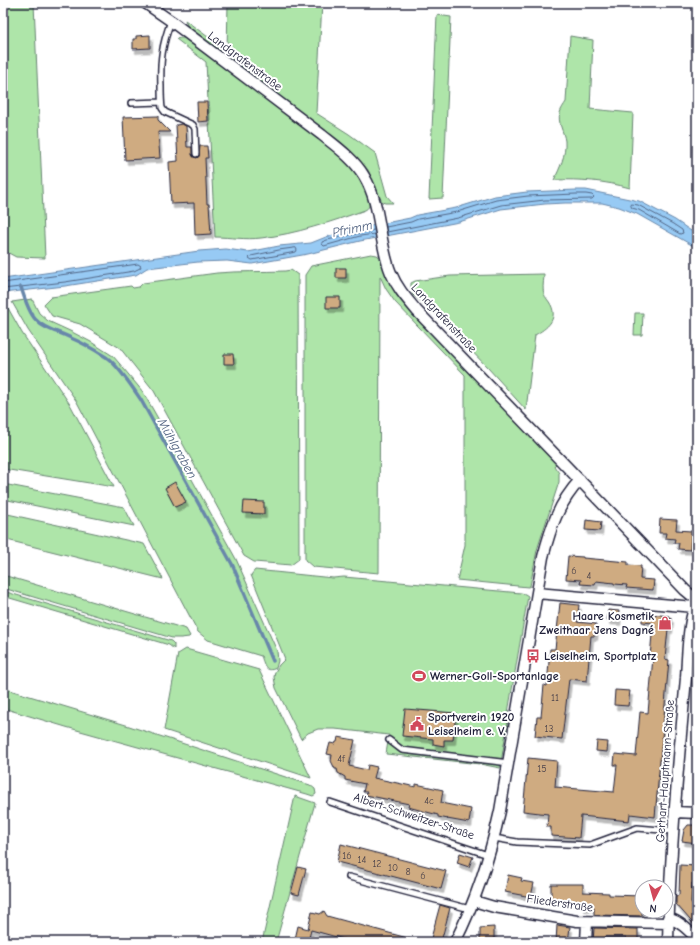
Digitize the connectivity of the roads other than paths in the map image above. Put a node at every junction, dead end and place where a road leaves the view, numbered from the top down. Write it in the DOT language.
graph roads {
  1 [pos="145,3"];
  2 [pos="170,21"];
  3 [pos="161,102"];
  4 [pos="131,103"];
  5 [pos="196,154"];
  6 [pos="580,480"];
  7 [pos="538,593"];
  8 [pos="696,603"];
  9 [pos="389,740"];
  10 [pos="509,763"];
  11 [pos="330,802"];
  12 [pos="675,812"];
  13 [pos="697,813"];
  14 [pos="673,831"];
  15 [pos="494,838"];
  16 [pos="488,855"];
  17 [pos="349,877"];
  18 [pos="472,905"];
  19 [pos="668,920"];
  20 [pos="587,922"];
  21 [pos="697,939"];
  22 [pos="455,942"];
  23 [pos="586,942"];
  24 [pos="668,942"];
  1 -- 2 [label="street, Landgrafenstraße"];
  2 -- 3 [label="lane"];
  2 -- 6 [label="street, Landgrafenstraße"];
  3 -- 4 [label="lane"];
  3 -- 5 [label="lane"];
  6 -- 7 [label="street"];
  6 -- 8 [label="street, Landgrafenstraße"];
  7 -- 8 [label="street"];
  7 -- 10 [label="street"];
  8 -- 12 [label="street, Gerhart-Hauptmann-Straße"];
  9 -- 10 [label="lane"];
  10 -- 15 [label="street"];
  11 -- 16 [label="lane, Albert-Schweitzer-Straße"];
  12 -- 13 [label="street"];
  12 -- 14 [label="street, Gerhart-Hauptmann-Straße"];
  14 -- 15 [label="lane"];
  14 -- 19 [label="street, Gerhart-Hauptmann-Straße"];
  15 -- 16 [label="street"];
  16 -- 18 [label="street"];
  17 -- 18 [label="lane"];
  18 -- 20 [label="street, Fliederstraße"];
  18 -- 22 [label="street"];
  19 -- 20 [label="street, Fliederstraße"];
  19 -- 21 [label="street"];
  19 -- 24 [label="street, Gerhart-Hauptmann-Straße"];
  20 -- 23 [label="street"];
}
